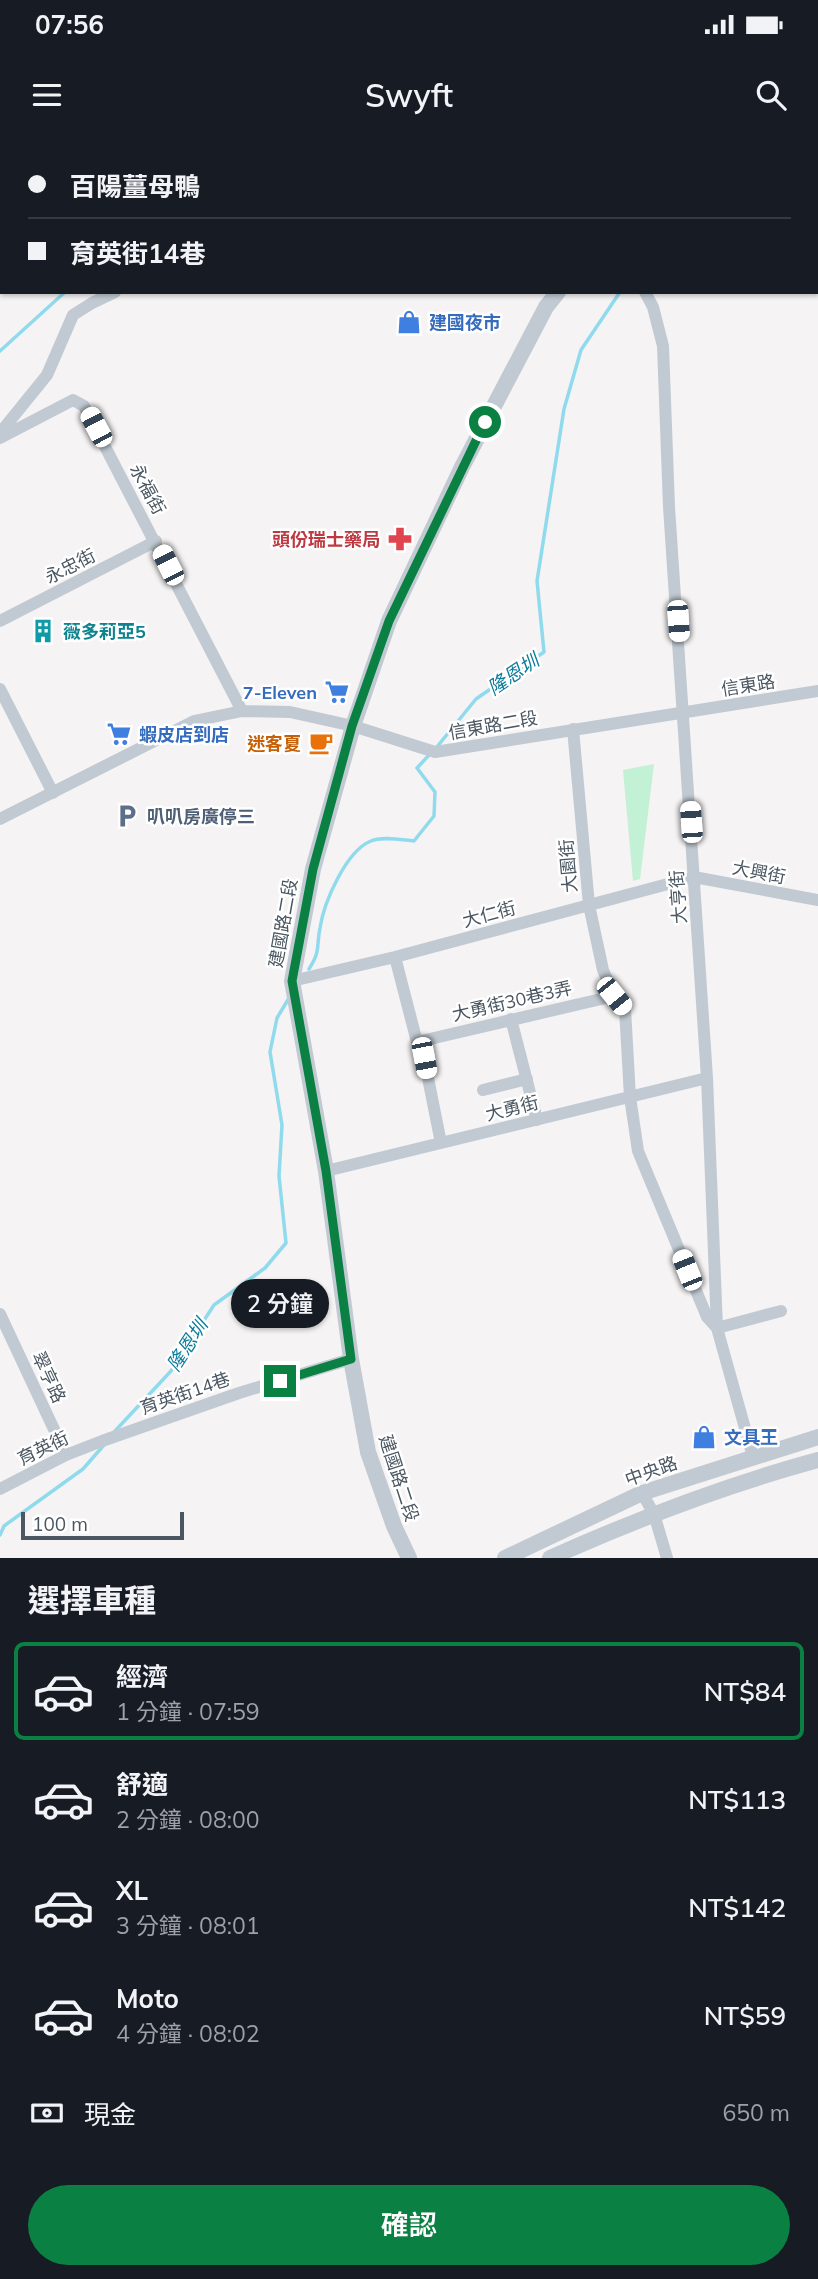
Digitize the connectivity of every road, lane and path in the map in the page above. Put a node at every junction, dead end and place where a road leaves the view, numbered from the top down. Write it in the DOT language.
graph roads {
  1 [pos="111,294"];
  2 [pos="556,294"];
  3 [pos="646,294"];
  4 [pos="0,435"];
  5 [pos="156,541"];
  6 [pos="0,621"];
  7 [pos="0,689"];
  8 [pos="818,691"];
  9 [pos="242,711"];
  10 [pos="684,713"];
  11 [pos="352,726"];
  12 [pos="573,729"];
  13 [pos="53,793"];
  14 [pos="0,819"];
  15 [pos="694,877"];
  16 [pos="818,901"];
  17 [pos="589,905"];
  18 [pos="395,957"];
  19 [pos="292,981"];
  20 [pos="614,996"];
  21 [pos="510,1019"];
  22 [pos="424,1058"];
  23 [pos="527,1079"];
  24 [pos="707,1079"];
  25 [pos="483,1090"];
  26 [pos="630,1097"];
  27 [pos="537,1120"];
  28 [pos="441,1143"];
  29 [pos="326,1171"];
  30 [pos="781,1311"];
  31 [pos="0,1314"];
  32 [pos="717,1328"];
  33 [pos="351,1359"];
  34 [pos="818,1437"];
  35 [pos="106,1440"];
  36 [pos="66,1455"];
  37 [pos="753,1457"];
  38 [pos="818,1460"];
  39 [pos="0,1489"];
  40 [pos="642,1493"];
  41 [pos="654,1514"];
  42 [pos="410,1558"];
  43 [pos="505,1558"];
  44 [pos="550,1558"];
  45 [pos="667,1558"];
  1 -- 4 [label="street"];
  2 -- 11 [label="street, 建國路二段"];
  3 -- 10 [label="street, 大亨街"];
  4 -- 5 [label="street, 永福街"];
  5 -- 6 [label="street, 永忠街"];
  5 -- 9 [label="street, 永福街"];
  7 -- 13 [label="street"];
  8 -- 10 [label="street, 信東路"];
  9 -- 11 [label="street, 信東路二段"];
  9 -- 13 [label="street, 信東路二段"];
  10 -- 12 [label="street, 信東路二段"];
  10 -- 15 [label="street, 大亨街"];
  11 -- 12 [label="street, 信東路二段"];
  11 -- 19 [label="street, 建國路二段"];
  12 -- 17 [label="street, 大園街"];
  13 -- 14 [label="street, 信東路二段"];
  15 -- 16 [label="street, 大興街"];
  15 -- 17 [label="street, 大仁街"];
  15 -- 24 [label="street, 大亨街"];
  17 -- 18 [label="street, 大仁街"];
  17 -- 20 [label="street, 大園街"];
  18 -- 19 [label="street, 大仁街"];
  18 -- 21 [label="street, 大勇街30巷3弄"];
  19 -- 29 [label="street, 建國路二段"];
  20 -- 21 [label="street, 大勇街30巷3弄"];
  20 -- 26 [label="street, 大園街"];
  21 -- 23 [label="street"];
  22 -- 28 [label="street"];
  23 -- 25 [label="street"];
  23 -- 27 [label="street"];
  24 -- 26 [label="street, 大勇街"];
  24 -- 32 [label="street, 大亨街"];
  26 -- 27 [label="street, 大勇街"];
  26 -- 32 [label="street, 大園街"];
  27 -- 28 [label="street, 大勇街"];
  28 -- 29 [label="street, 大勇街"];
  29 -- 33 [label="street, 建國路二段"];
  30 -- 32 [label="street"];
  31 -- 36 [label="street, 翠亨路"];
  32 -- 37 [label="street, 大亨街"];
  33 -- 35 [label="street, 育英街14巷"];
  33 -- 42 [label="street, 建國路二段"];
  34 -- 37 [label="street, 中央路"];
  35 -- 36 [label="street, 育英街"];
  36 -- 39 [label="street, 育英街"];
  37 -- 40 [label="street, 中央路"];
  38 -- 41 [label="street"];
  40 -- 41 [label="street"];
  40 -- 43 [label="street, 中央路"];
  41 -- 44 [label="street"];
  41 -- 45 [label="street"];
}
